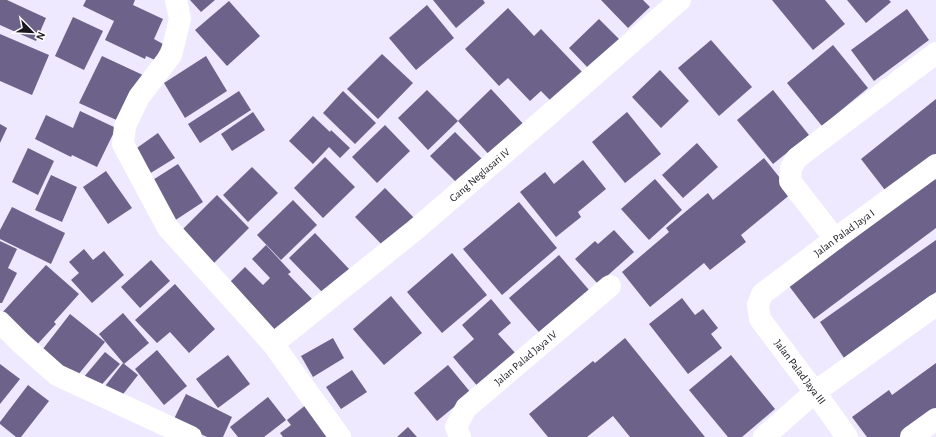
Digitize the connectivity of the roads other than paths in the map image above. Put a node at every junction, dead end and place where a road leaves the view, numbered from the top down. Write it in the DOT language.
graph roads {
  1 [pos="176,0"];
  2 [pos="680,0"];
  3 [pos="936,53"];
  4 [pos="936,165"];
  5 [pos="835,239"];
  6 [pos="610,286"];
  7 [pos="758,305"];
  8 [pos="936,305"];
  9 [pos="0,322"];
  10 [pos="273,344"];
  11 [pos="815,392"];
  12 [pos="936,420"];
  13 [pos="191,437"];
  14 [pos="340,437"];
  15 [pos="460,437"];
  16 [pos="764,437"];
  17 [pos="847,437"];
  18 [pos="911,437"];
  1 -- 10 [label="street"];
  2 -- 10 [label="street, Gang Neglasari IV"];
  3 -- 5 [label="street"];
  4 -- 5 [label="street, Jalan Palad Jaya I"];
  5 -- 7 [label="street, Jalan Palad Jaya I"];
  6 -- 15 [label="street, Jalan Palad Jaya IV"];
  7 -- 11 [label="street, Jalan Palad Jaya III"];
  8 -- 11 [label="street"];
  9 -- 13 [label="street"];
  10 -- 14 [label="street"];
  11 -- 16 [label="street"];
  11 -- 17 [label="street, Jalan Palad Jaya III"];
  12 -- 18 [label="street"];
}
